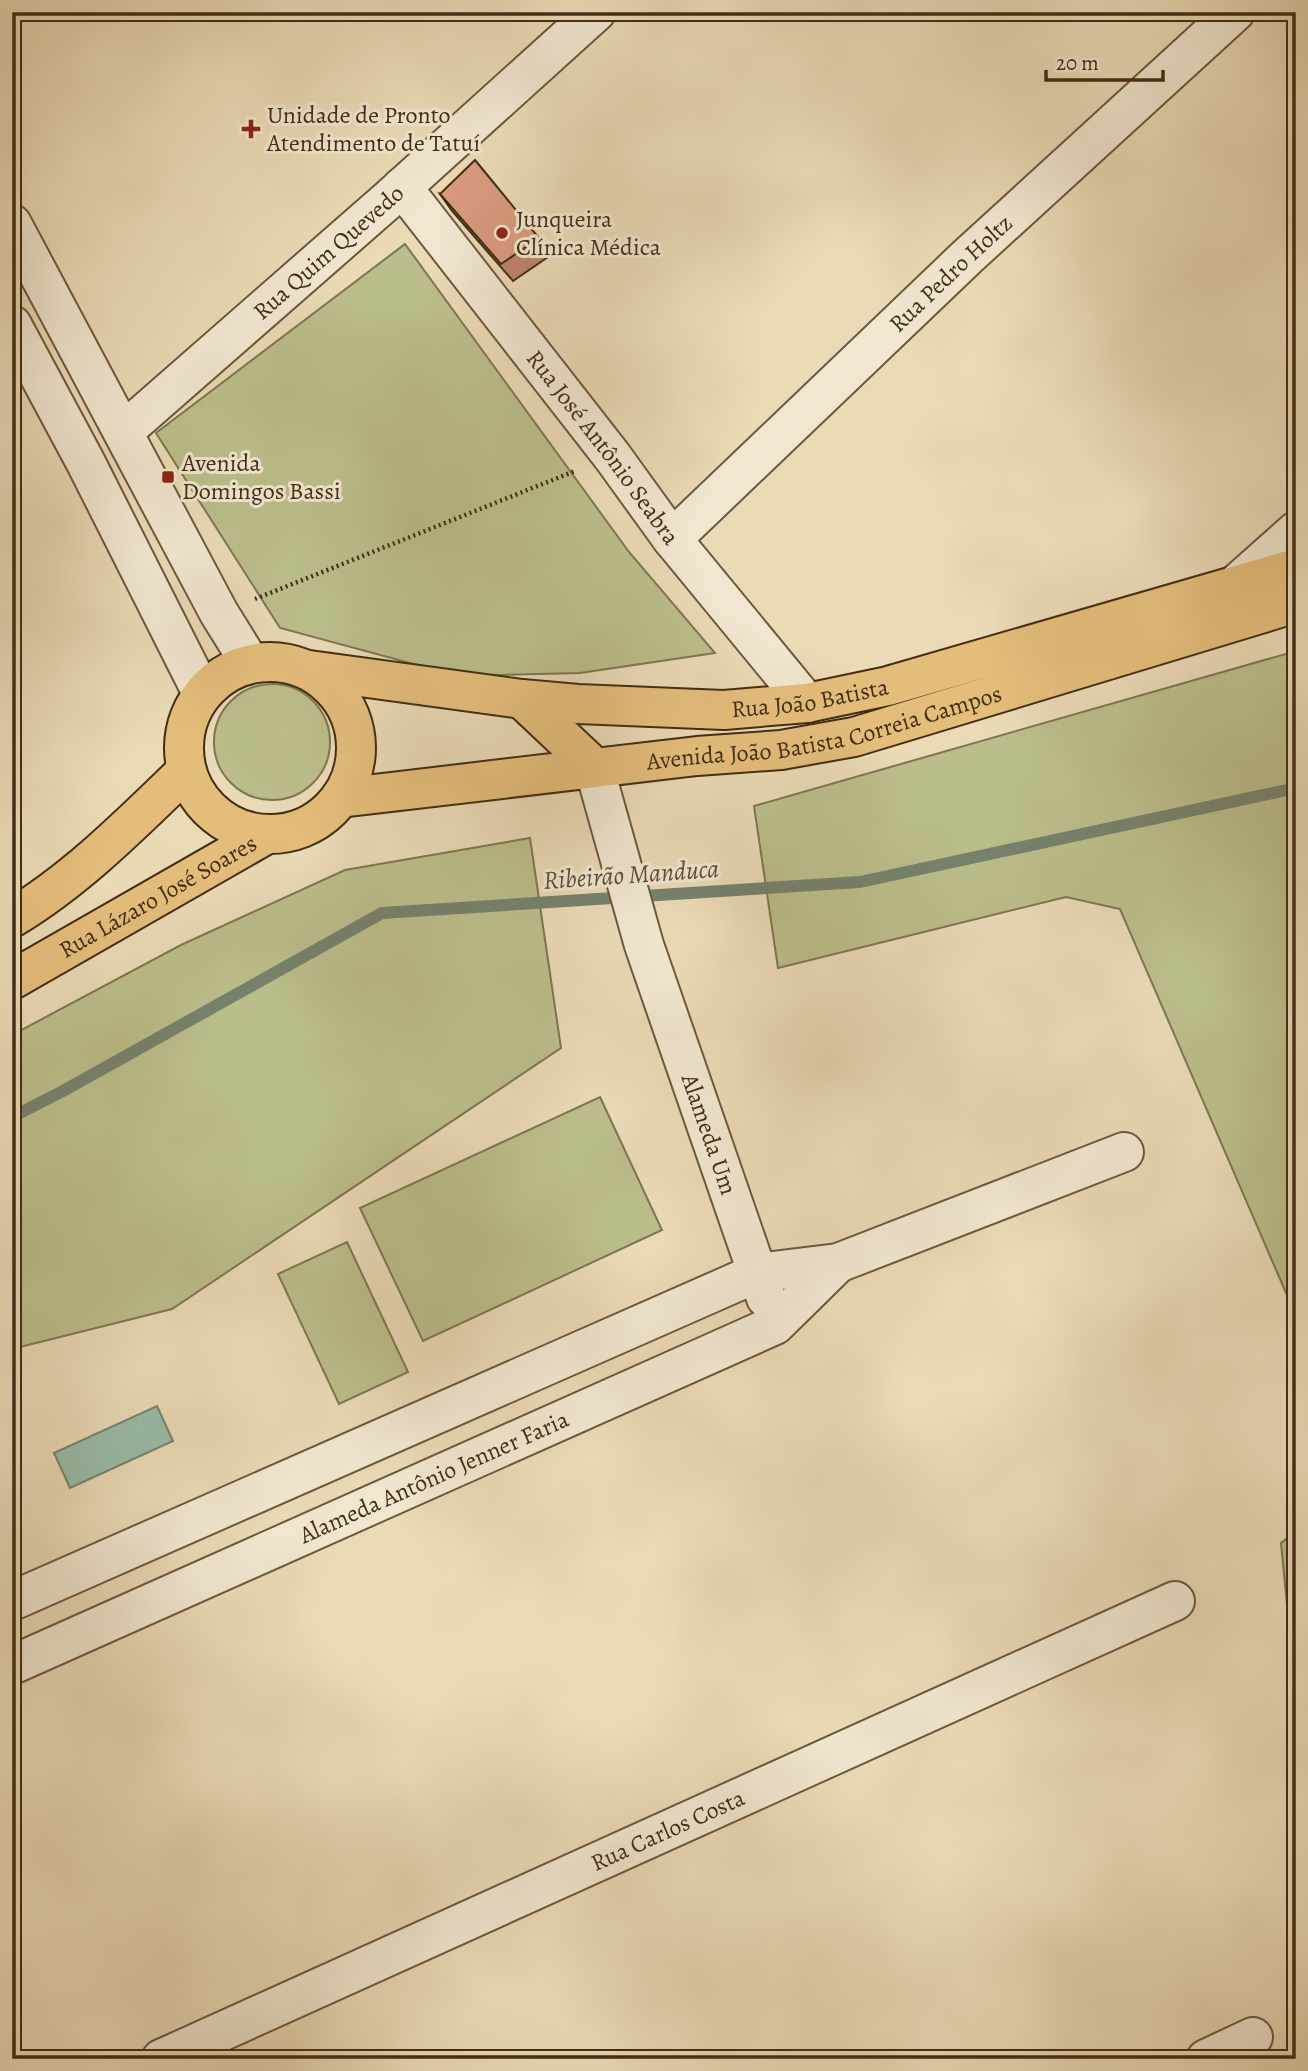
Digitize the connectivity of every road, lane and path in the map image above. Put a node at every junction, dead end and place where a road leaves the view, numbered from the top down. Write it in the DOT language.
graph roads {
  1 [pos="596,12"];
  2 [pos="1235,12"];
  3 [pos="402,187"];
  4 [pos="12,224"];
  5 [pos="12,325"];
  6 [pos="123,432"];
  7 [pos="612,456"];
  8 [pos="1296,531"];
  9 [pos="672,539"];
  10 [pos="1296,568"];
  11 [pos="1232,588"];
  12 [pos="1296,603"];
  13 [pos="219,613"];
  14 [pos="250,663"];
  15 [pos="309,670"];
  16 [pos="202,693"];
  17 [pos="522,699"];
  18 [pos="807,703"];
  19 [pos="594,767"];
  20 [pos="186,771"];
  21 [pos="340,798"];
  22 [pos="267,834"];
  23 [pos="12,918"];
  24 [pos="12,979"];
  25 [pos="1124,1152"];
  26 [pos="838,1263"];
  27 [pos="757,1273"];
  28 [pos="775,1325"];
  29 [pos="12,1601"];
  30 [pos="1175,1601"];
  31 [pos="12,1665"];
  32 [pos="1253,2037"];
  33 [pos="161,2059"];
  34 [pos="1206,2059"];
  1 -- 3 [label="street, Rua Quim Quevedo"];
  2 -- 9 [label="street, Rua Pedro Holtz"];
  3 -- 6 [label="street, Rua Quim Quevedo"];
  3 -- 7 [label="street, Rua José Antônio Seabra"];
  4 -- 6 [label="street"];
  5 -- 16 [label="street"];
  6 -- 13 [label="street"];
  7 -- 9 [label="street, Rua José Antônio Seabra"];
  7 -- 13 [label="path"];
  8 -- 11 [label="street"];
  9 -- 18 [label="street, Rua José Antônio Seabra"];
  10 -- 11 [label="main road, Rua João Batista"];
  11 -- 18 [label="main road, Rua João Batista"];
  12 -- 19 [label="main road, Avenida João Batista Correia Campos"];
  13 -- 14 [label="street"];
  14 -- 15 [label="main road"];
  14 -- 16 [label="main road"];
  15 -- 17 [label="main road, Rua João Batista"];
  15 -- 21 [label="main road"];
  16 -- 20 [label="main road"];
  17 -- 18 [label="main road, Rua João Batista"];
  17 -- 19 [label="main road"];
  19 -- 21 [label="main road, Avenida João Batista Correia Campos"];
  19 -- 27 [label="street, Alameda Um"];
  20 -- 22 [label="main road"];
  20 -- 23 [label="main road"];
  21 -- 22 [label="main road"];
  22 -- 24 [label="main road, Rua Lázaro José Soares"];
  25 -- 26 [label="street, Alameda Antônio Jenner Faria"];
  26 -- 27 [label="street, Alameda Antônio Jenner Faria"];
  26 -- 28 [label="street, Alameda Antônio Jenner Faria"];
  27 -- 28 [label="street, Alameda Um"];
  27 -- 29 [label="street, Alameda Antônio Jenner Faria"];
  28 -- 31 [label="street, Alameda Antônio Jenner Faria"];
  30 -- 33 [label="street, Rua Carlos Costa"];
  32 -- 34 [label="street"];
}
